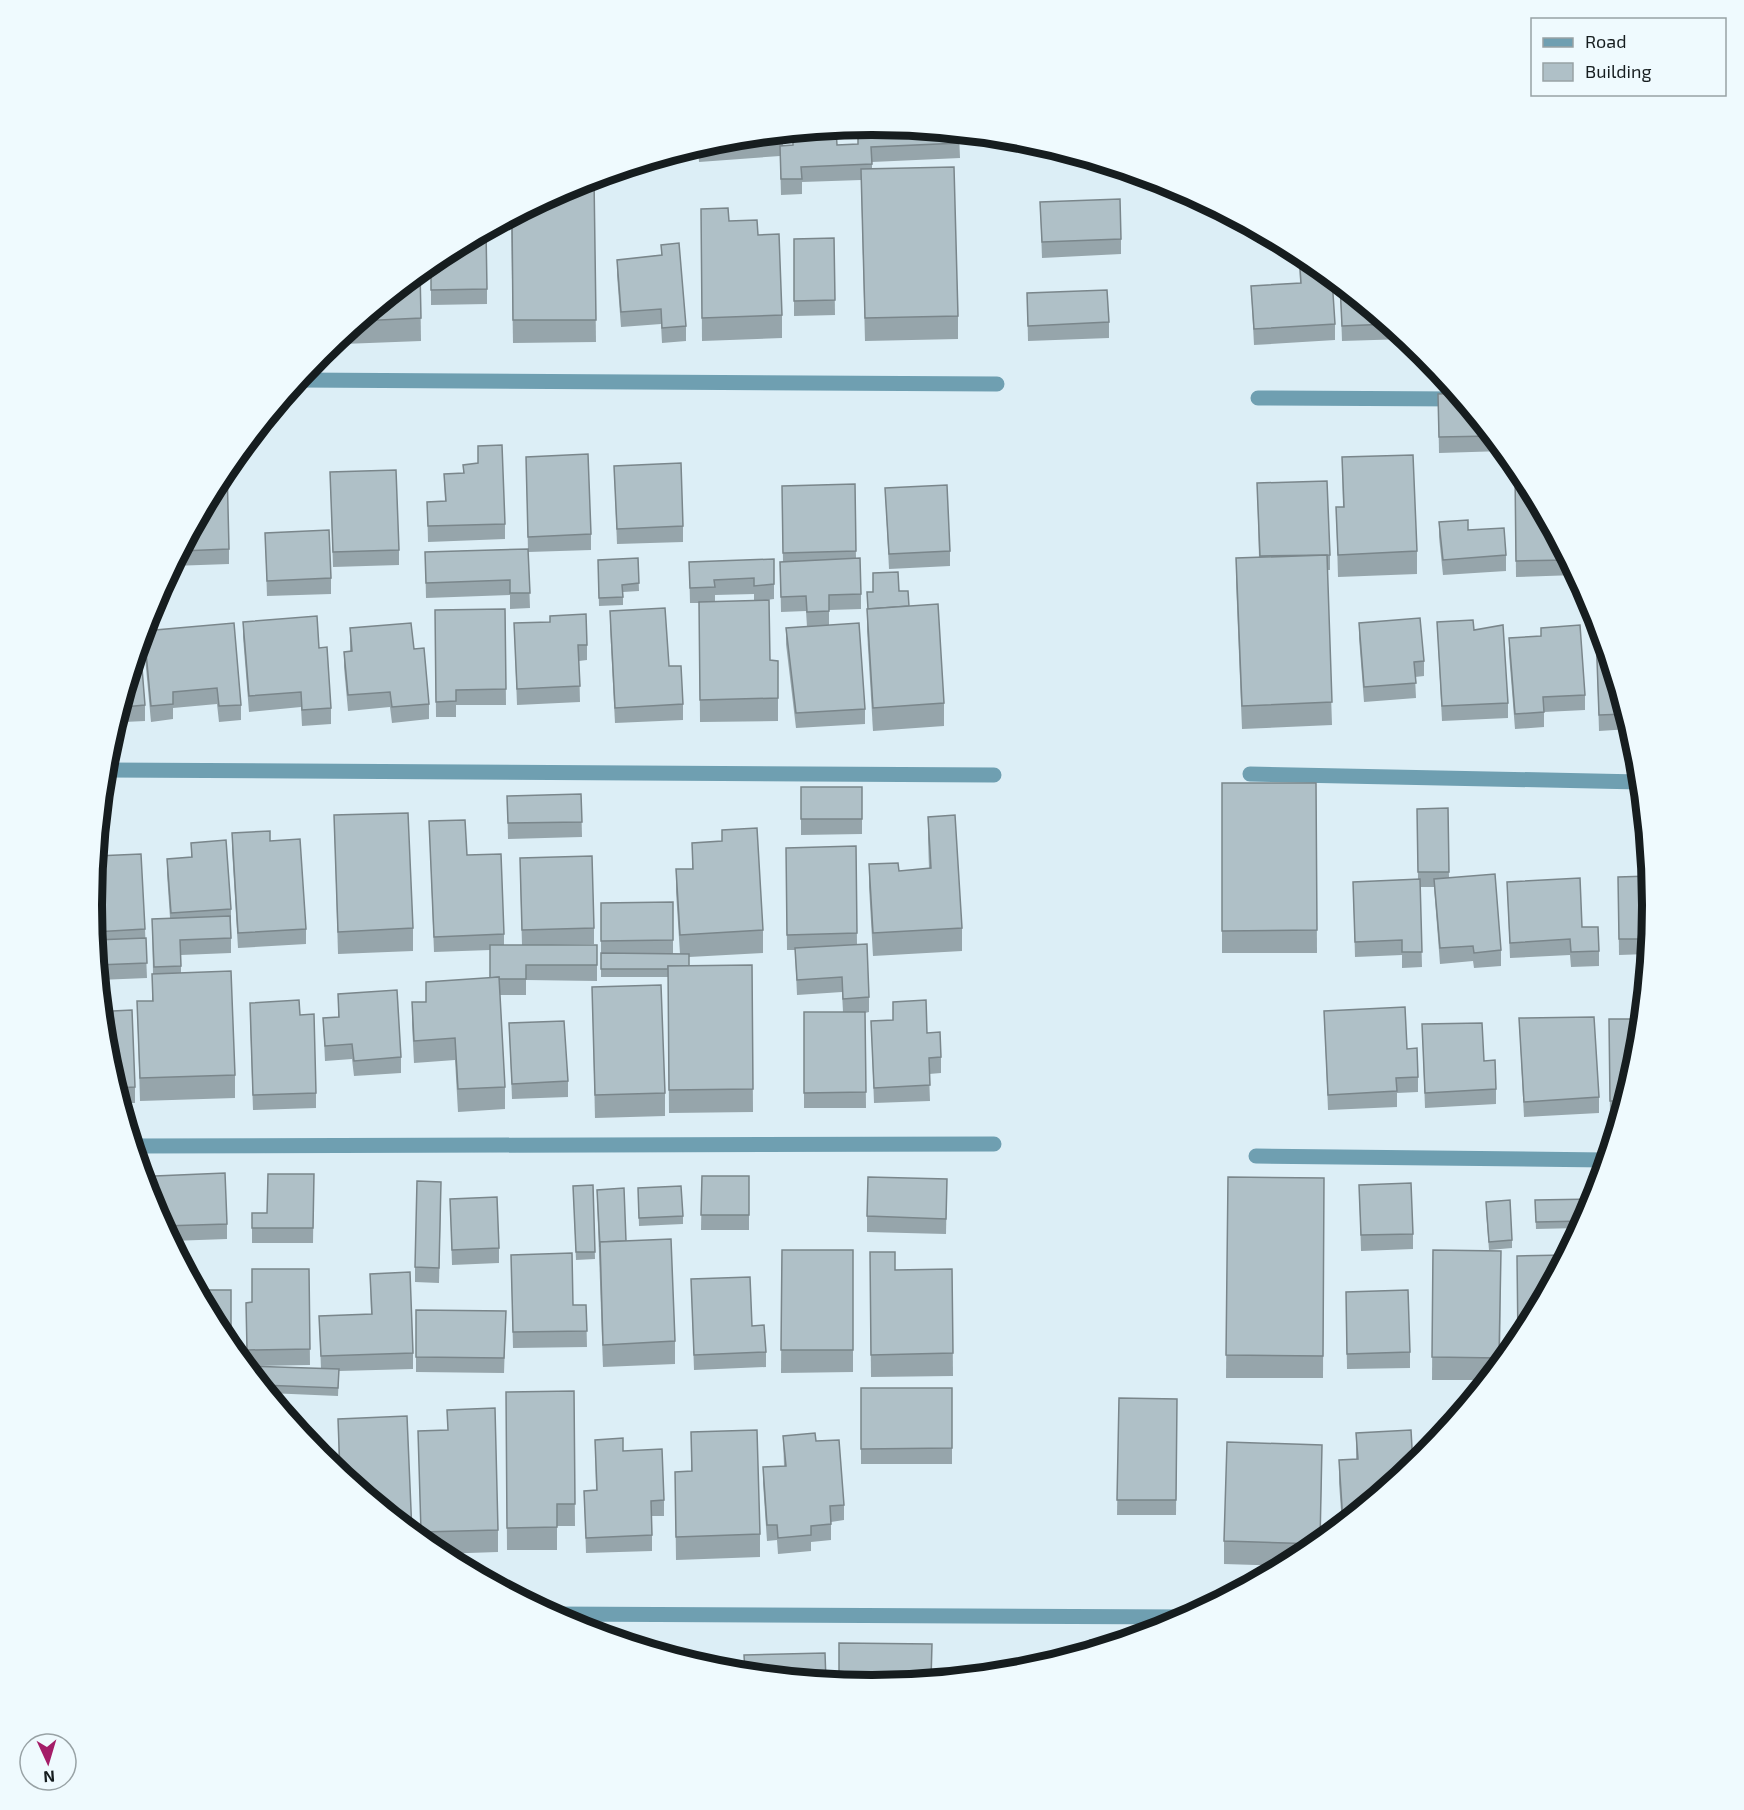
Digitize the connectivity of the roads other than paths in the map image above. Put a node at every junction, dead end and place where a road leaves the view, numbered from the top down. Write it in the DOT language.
graph roads {
  1 [pos="309,380"];
  2 [pos="997,384"];
  3 [pos="1257,398"];
  4 [pos="1453,399"];
  5 [pos="115,770"];
  6 [pos="1250,774"];
  7 [pos="994,775"];
  8 [pos="1631,782"];
  9 [pos="994,1144"];
  10 [pos="141,1146"];
  11 [pos="1256,1156"];
  12 [pos="1598,1160"];
  13 [pos="573,1614"];
  14 [pos="1165,1617"];
  1 -- 2 [label="street"];
  3 -- 4 [label="street"];
  5 -- 7 [label="street"];
  6 -- 8 [label="street"];
  9 -- 10 [label="street"];
  11 -- 12 [label="street"];
  13 -- 14 [label="street"];
}
